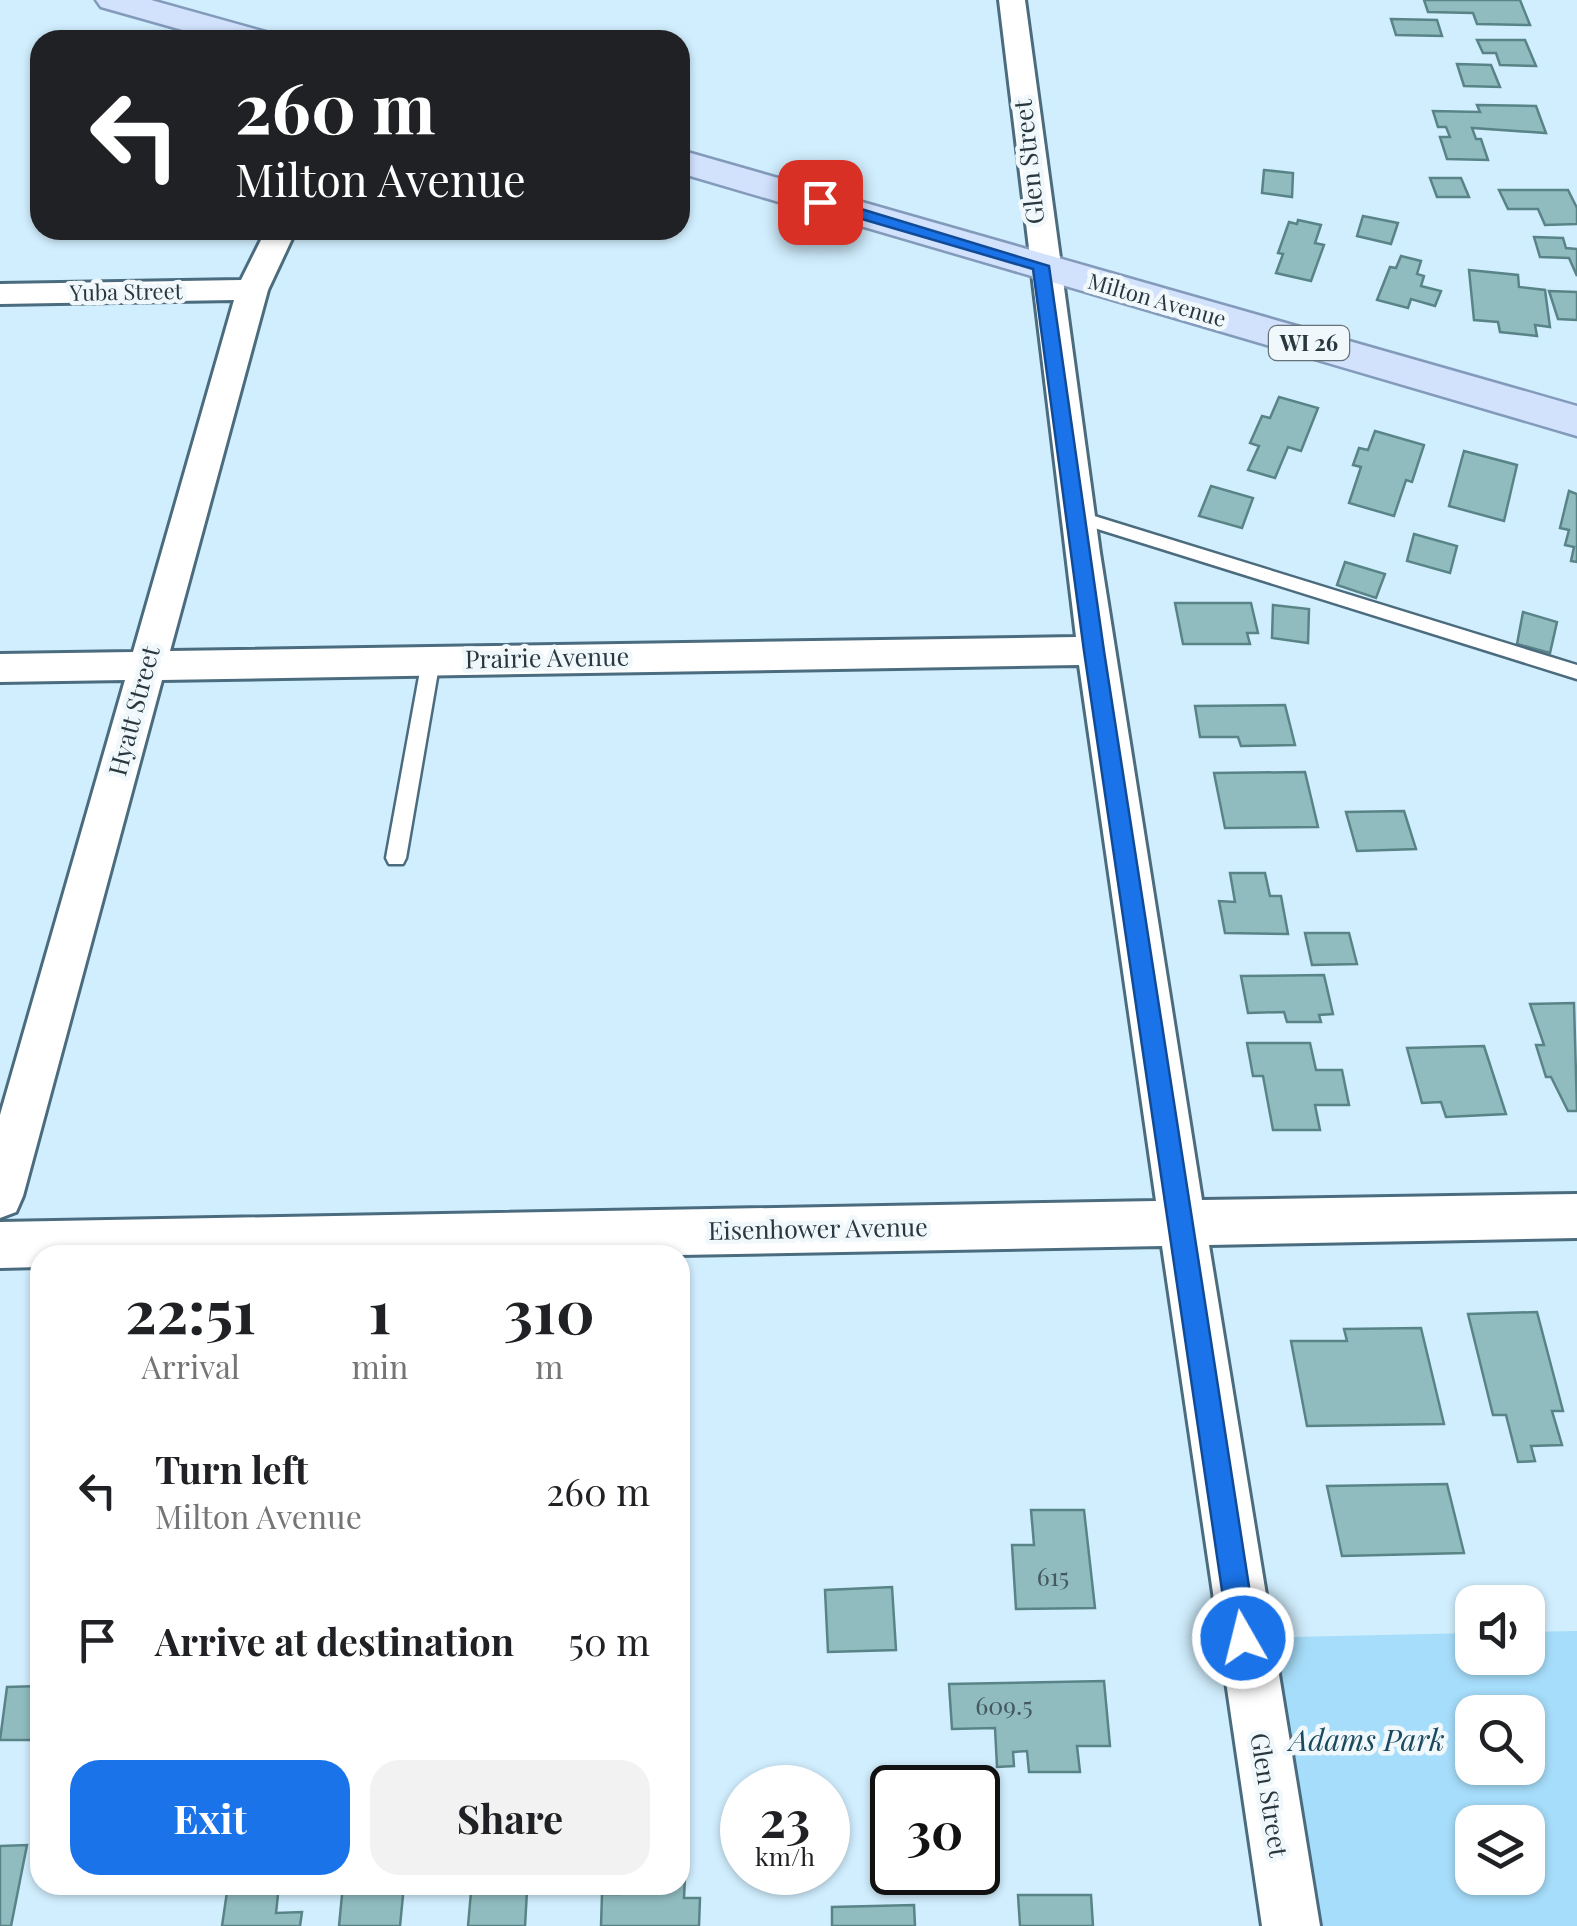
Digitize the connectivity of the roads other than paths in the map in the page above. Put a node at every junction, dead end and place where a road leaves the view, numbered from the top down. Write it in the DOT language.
graph roads {
  1 [pos="114,0"];
  2 [pos="1012,0"];
  3 [pos="221,30"];
  4 [pos="690,164"];
  5 [pos="276,240"];
  6 [pos="1040,266"];
  7 [pos="252,290"];
  8 [pos="0,294"];
  9 [pos="1577,421"];
  10 [pos="1078,517"];
  11 [pos="1094,651"];
  12 [pos="432,660"];
  13 [pos="146,664"];
  14 [pos="0,668"];
  15 [pos="1577,672"];
  16 [pos="396,858"];
  17 [pos="0,1196"];
  18 [pos="1577,1216"];
  19 [pos="1182,1222"];
  20 [pos="0,1245"];
  21 [pos="1291,1926"];
  1 -- 3 [label="main road"];
  2 -- 6 [label="street, Glen Street"];
  4 -- 6 [label="main road, Milton Avenue / WI 26"];
  5 -- 7 [label="street, Hyatt Street"];
  6 -- 9 [label="main road, Milton Avenue / WI 26"];
  6 -- 10 [label="street, Glen Street"];
  7 -- 8 [label="street, Yuba Street"];
  7 -- 13 [label="street, Hyatt Street"];
  10 -- 11 [label="street, Glen Street"];
  10 -- 15 [label="lane"];
  11 -- 12 [label="street, Prairie Avenue"];
  11 -- 19 [label="street, Glen Street"];
  12 -- 13 [label="street, Prairie Avenue"];
  12 -- 16 [label="lane"];
  13 -- 14 [label="street, Prairie Avenue"];
  13 -- 17 [label="street, Hyatt Street"];
  18 -- 19 [label="street, Eisenhower Avenue"];
  19 -- 20 [label="street, Eisenhower Avenue"];
  19 -- 21 [label="street, Glen Street"];
}
